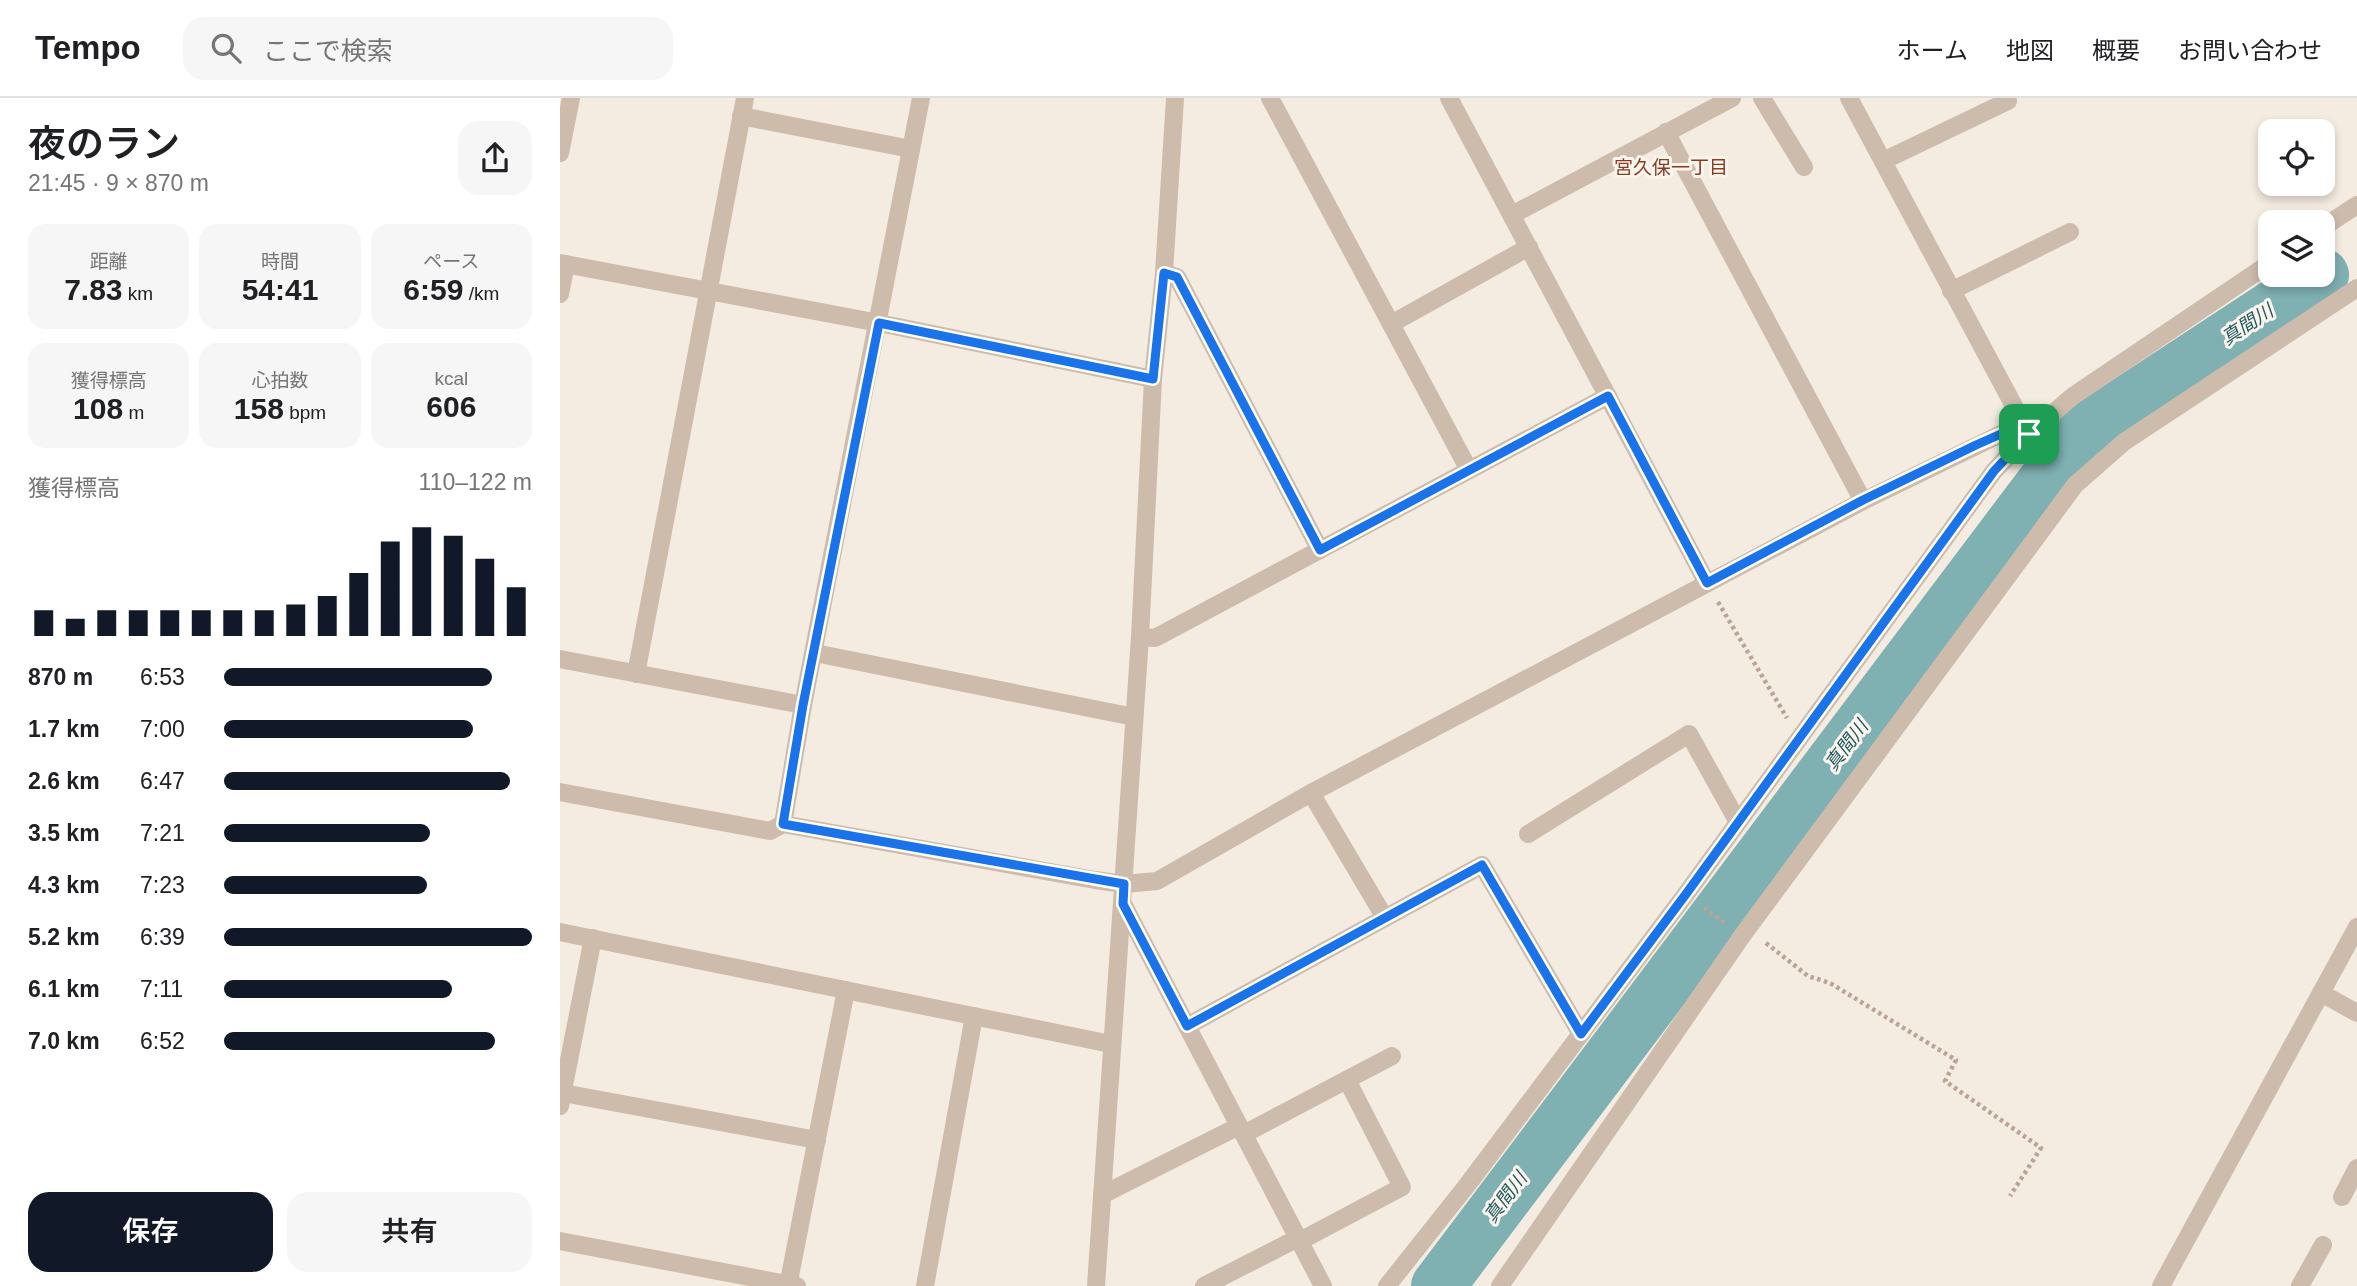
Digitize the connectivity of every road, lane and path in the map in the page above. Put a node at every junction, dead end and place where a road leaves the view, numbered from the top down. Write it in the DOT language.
graph roads {
  1 [pos="571,98"];
  2 [pos="745,98"];
  3 [pos="921,98"];
  4 [pos="1270,98"];
  5 [pos="1450,98"];
  6 [pos="1732,98"];
  7 [pos="1762,98"];
  8 [pos="1849,98"];
  9 [pos="1178,100"];
  10 [pos="2008,101"];
  11 [pos="564,116"];
  12 [pos="741,116"];
  13 [pos="1667,132"];
  14 [pos="911,149"];
  15 [pos="560,153"];
  16 [pos="1883,161"];
  17 [pos="1804,167"];
  18 [pos="2357,205"];
  19 [pos="1512,215"];
  20 [pos="2335,219"];
  21 [pos="2070,232"];
  22 [pos="1529,247"];
  23 [pos="563,263"];
  24 [pos="2258,272"];
  25 [pos="1164,273"];
  26 [pos="2357,288"];
  27 [pos="709,289"];
  28 [pos="1951,291"];
  29 [pos="560,294"];
  30 [pos="879,323"];
  31 [pos="1391,324"];
  32 [pos="1153,379"];
  33 [pos="1608,396"];
  34 [pos="2029,434"];
  35 [pos="1469,470"];
  36 [pos="1863,500"];
  37 [pos="1320,550"];
  38 [pos="1707,583"];
  39 [pos="1140,637"];
  40 [pos="815,653"];
  41 [pos="560,659"];
  42 [pos="636,674"];
  43 [pos="803,705"];
  44 [pos="1134,717"];
  45 [pos="1800,739"];
  46 [pos="560,792"];
  47 [pos="1311,793"];
  48 [pos="1738,822"];
  49 [pos="783,824"];
  50 [pos="1528,834"];
  51 [pos="1124,884"];
  52 [pos="1123,904"];
  53 [pos="1385,918"];
  54 [pos="2357,927"];
  55 [pos="560,932"];
  56 [pos="1742,936"];
  57 [pos="593,939"];
  58 [pos="846,990"];
  59 [pos="2321,993"];
  60 [pos="2357,1013"];
  61 [pos="974,1016"];
  62 [pos="1187,1026"];
  63 [pos="1581,1034"];
  64 [pos="1111,1044"];
  65 [pos="1392,1056"];
  66 [pos="1347,1080"];
  67 [pos="561,1099"];
  68 [pos="1242,1130"];
  69 [pos="817,1140"];
  70 [pos="2357,1168"];
  71 [pos="1102,1195"];
  72 [pos="2010,1196"];
  73 [pos="2342,1198"];
  74 [pos="1299,1240"];
  75 [pos="560,1241"];
  76 [pos="2323,1245"];
  77 [pos="791,1286"];
  78 [pos="925,1286"];
  79 [pos="1097,1286"];
  80 [pos="1205,1286"];
  81 [pos="1323,1286"];
  82 [pos="1387,1286"];
  83 [pos="1500,1286"];
  84 [pos="2161,1286"];
  85 [pos="2300,1286"];
  1 -- 11 [label="street"];
  2 -- 12 [label="street"];
  3 -- 14 [label="street"];
  4 -- 31 [label="street"];
  5 -- 19 [label="street"];
  6 -- 13 [label="street"];
  7 -- 17 [label="street"];
  8 -- 16 [label="street"];
  9 -- 25 [label="street"];
  10 -- 16 [label="street"];
  11 -- 15 [label="street"];
  12 -- 14 [label="street"];
  12 -- 27 [label="street"];
  13 -- 19 [label="street"];
  13 -- 36 [label="street"];
  14 -- 30 [label="street"];
  16 -- 28 [label="street"];
  18 -- 20 [label="street"];
  19 -- 22 [label="street"];
  21 -- 28 [label="street"];
  22 -- 31 [label="street"];
  22 -- 33 [label="street"];
  23 -- 27 [label="street"];
  23 -- 29 [label="street"];
  24 -- 34 [label="street"];
  25 -- 32 [label="street"];
  25 -- 37 [label="street"];
  26 -- 56 [label="street"];
  27 -- 30 [label="street"];
  27 -- 42 [label="street"];
  28 -- 34 [label="street"];
  30 -- 32 [label="street"];
  30 -- 40 [label="street"];
  31 -- 35 [label="street"];
  32 -- 39 [label="street"];
  33 -- 35 [label="street"];
  33 -- 38 [label="street"];
  34 -- 36 [label="street"];
  34 -- 45 [label="street"];
  35 -- 37 [label="street"];
  36 -- 38 [label="street"];
  37 -- 39 [label="street"];
  38 -- 45 [label="path"];
  38 -- 47 [label="street"];
  39 -- 44 [label="street"];
  40 -- 43 [label="street"];
  40 -- 44 [label="street"];
  41 -- 42 [label="street"];
  42 -- 43 [label="street"];
  43 -- 49 [label="street"];
  44 -- 51 [label="street"];
  45 -- 48 [label="street"];
  46 -- 49 [label="street"];
  47 -- 51 [label="street"];
  47 -- 53 [label="street"];
  48 -- 50 [label="street"];
  48 -- 63 [label="street"];
  49 -- 51 [label="street"];
  51 -- 52 [label="street"];
  52 -- 62 [label="street"];
  52 -- 64 [label="street"];
  53 -- 62 [label="street"];
  53 -- 63 [label="street"];
  54 -- 59 [label="street"];
  55 -- 57 [label="street"];
  56 -- 72 [label="path"];
  56 -- 83 [label="street"];
  57 -- 58 [label="street"];
  57 -- 67 [label="street"];
  58 -- 61 [label="street"];
  58 -- 69 [label="street"];
  59 -- 60 [label="street"];
  59 -- 84 [label="street"];
  61 -- 64 [label="street"];
  61 -- 78 [label="street"];
  62 -- 68 [label="street"];
  63 -- 82 [label="street"];
  64 -- 71 [label="street"];
  65 -- 66 [label="street"];
  66 -- 68 [label="street"];
  66 -- 74 [label="street"];
  67 -- 69 [label="street"];
  68 -- 71 [label="street"];
  68 -- 74 [label="street"];
  69 -- 77 [label="street"];
  70 -- 73 [label="street"];
  71 -- 79 [label="street"];
  74 -- 80 [label="street"];
  74 -- 81 [label="street"];
  75 -- 77 [label="street"];
  76 -- 85 [label="street"];
}
